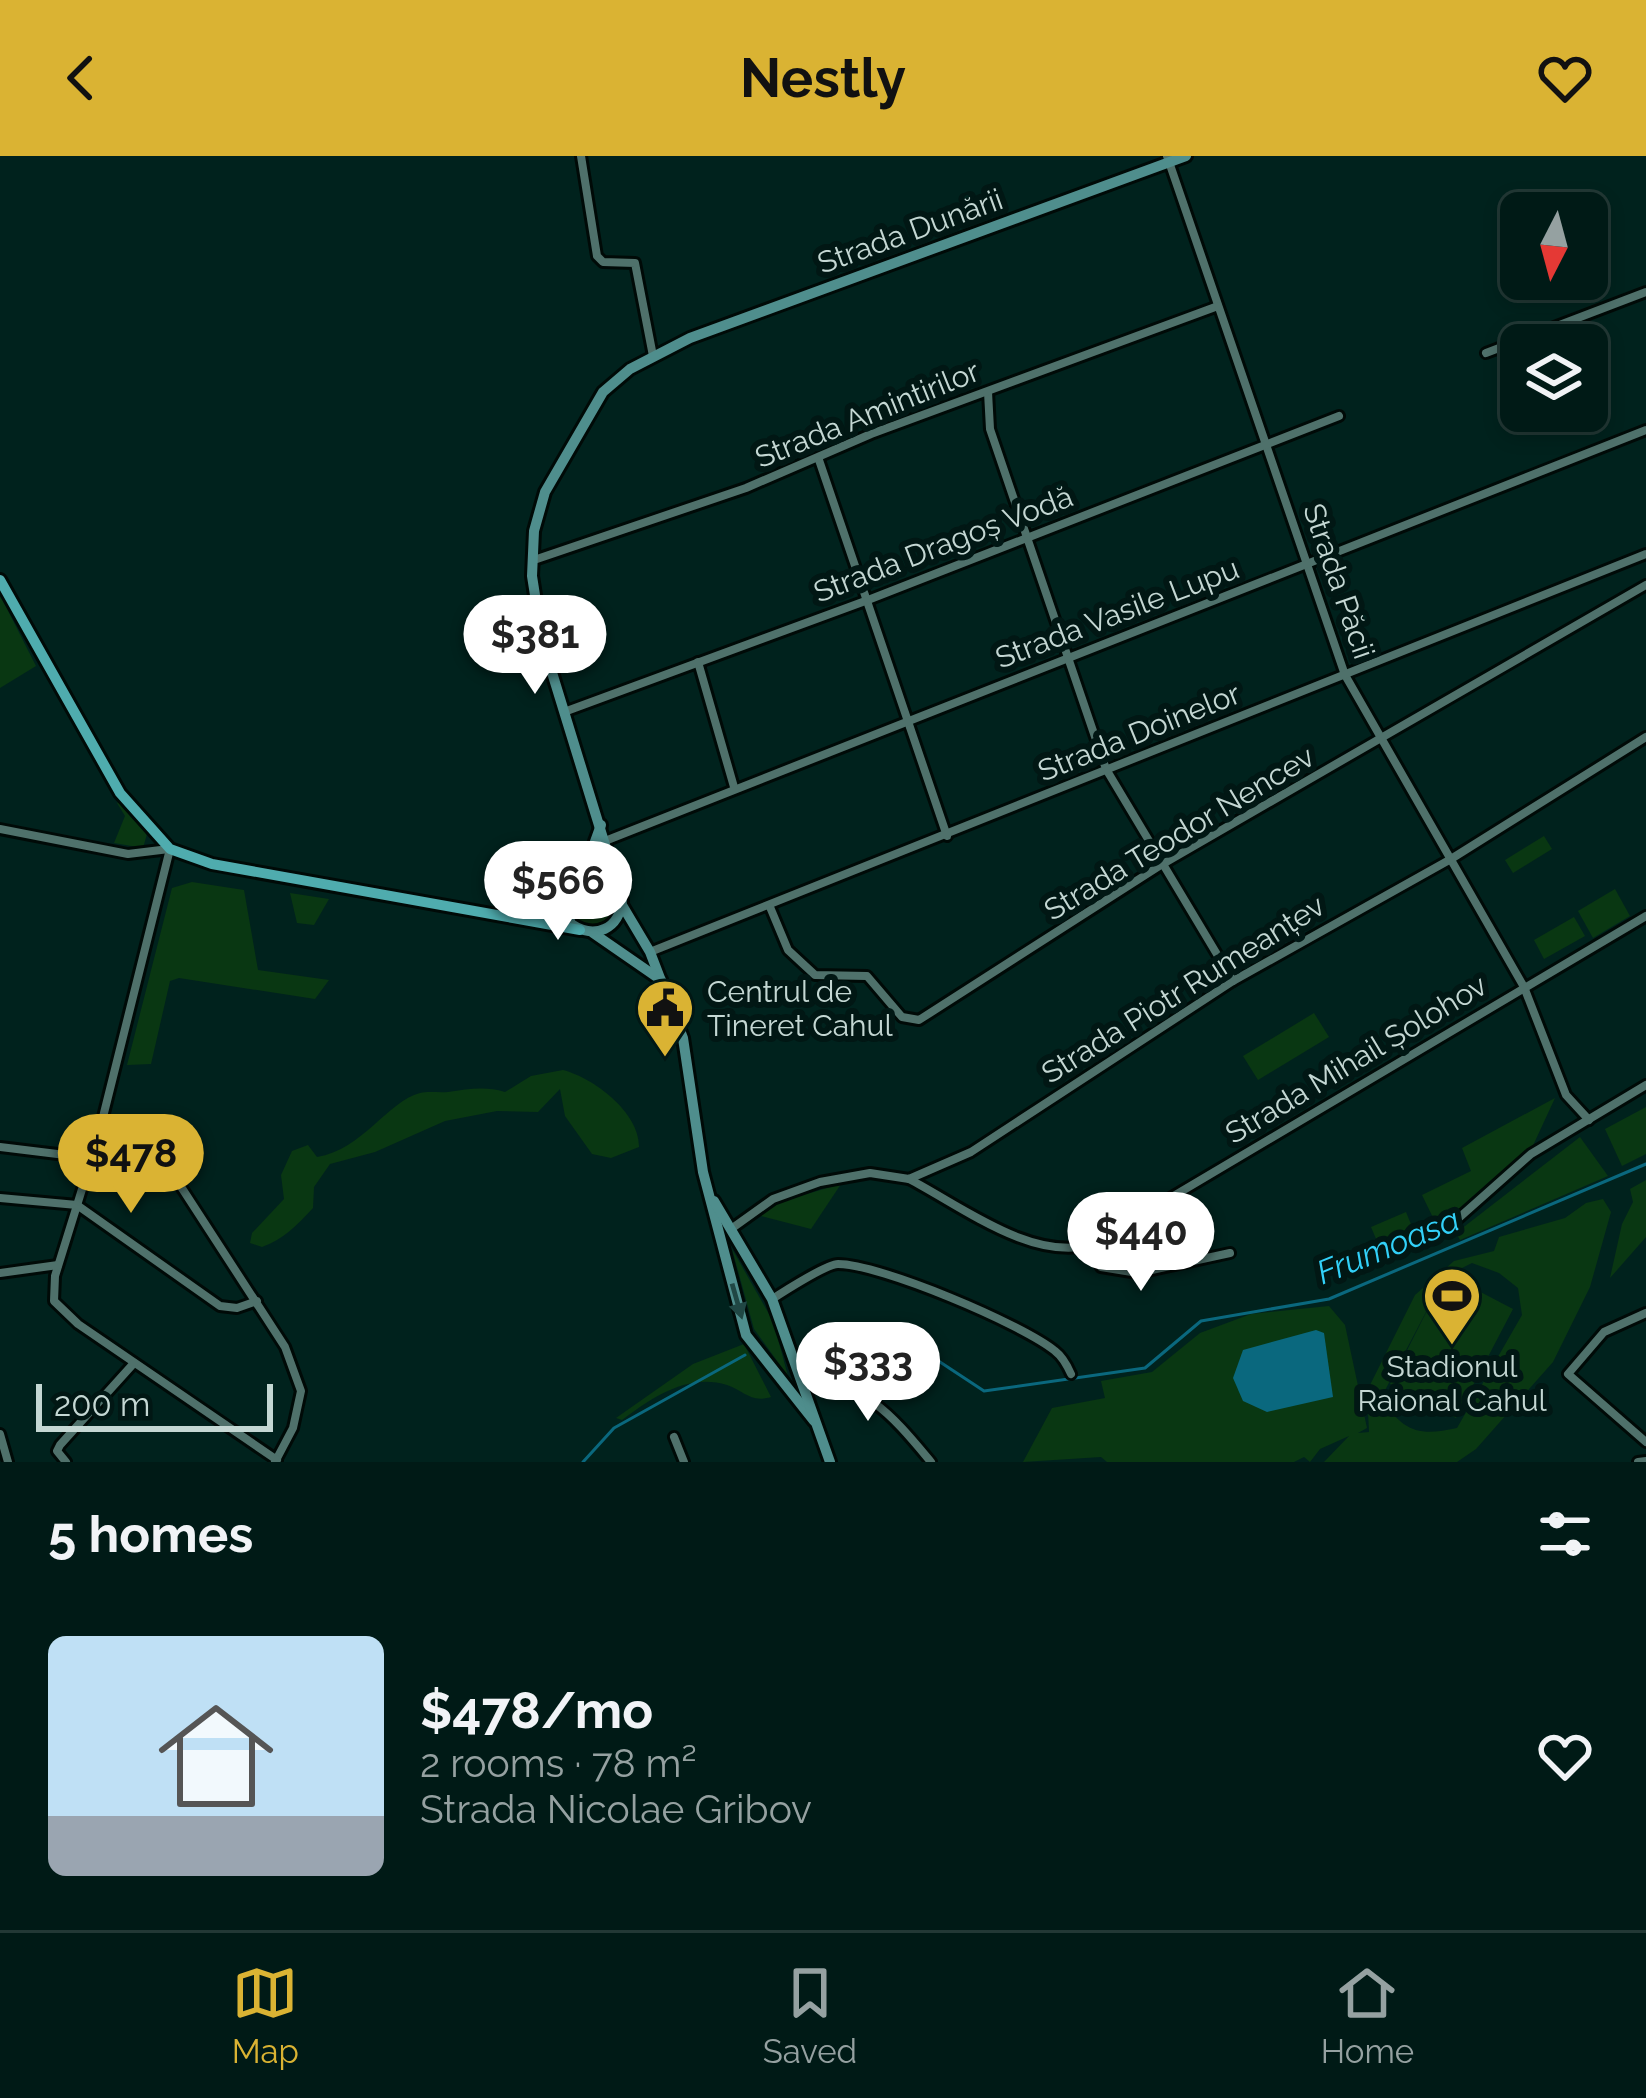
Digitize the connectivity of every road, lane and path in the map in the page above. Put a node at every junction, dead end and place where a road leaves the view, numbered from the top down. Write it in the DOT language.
graph roads {
  1 [pos="581,156"];
  2 [pos="1186,156"];
  3 [pos="1168,159"];
  4 [pos="1646,292"];
  5 [pos="1218,306"];
  6 [pos="1486,353"];
  7 [pos="652,356"];
  8 [pos="988,391"];
  9 [pos="1339,416"];
  10 [pos="1646,430"];
  11 [pos="1266,443"];
  12 [pos="819,460"];
  13 [pos="1030,537"];
  14 [pos="1646,554"];
  15 [pos="532,561"];
  16 [pos="1307,567"];
  17 [pos="0,580"];
  18 [pos="1646,585"];
  19 [pos="868,600"];
  20 [pos="1065,656"];
  21 [pos="698,662"];
  22 [pos="1345,675"];
  23 [pos="564,712"];
  24 [pos="907,717"];
  25 [pos="1382,735"];
  26 [pos="1646,737"];
  27 [pos="1106,769"];
  28 [pos="734,788"];
  29 [pos="602,822"];
  30 [pos="0,829"];
  31 [pos="947,836"];
  32 [pos="605,841"];
  33 [pos="170,849"];
  34 [pos="1451,859"];
  35 [pos="1162,865"];
  36 [pos="583,875"];
  37 [pos="611,881"];
  38 [pos="563,901"];
  39 [pos="622,904"];
  40 [pos="770,907"];
  41 [pos="1646,916"];
  42 [pos="514,918"];
  43 [pos="585,931"];
  44 [pos="650,952"];
  45 [pos="1233,981"];
  46 [pos="664,982"];
  47 [pos="1524,987"];
  48 [pos="1646,1085"];
  49 [pos="1589,1120"];
  50 [pos="97,1142"];
  51 [pos="0,1147"];
  52 [pos="90,1157"];
  53 [pos="909,1179"];
  54 [pos="707,1188"];
  55 [pos="0,1198"];
  56 [pos="77,1205"];
  57 [pos="1452,1224"];
  58 [pos="730,1230"];
  59 [pos="1090,1245"];
  60 [pos="742,1248"];
  61 [pos="723,1253"];
  62 [pos="1230,1253"];
  63 [pos="60,1265"];
  64 [pos="0,1274"];
  65 [pos="772,1299"];
  66 [pos="257,1301"];
  67 [pos="1646,1313"];
  68 [pos="134,1363"];
  69 [pos="1071,1374"];
  70 [pos="800,1377"];
  71 [pos="784,1380"];
  72 [pos="814,1421"];
  73 [pos="0,1434"];
  74 [pos="674,1437"];
  75 [pos="1646,1442"];
  76 [pos="276,1461"];
  77 [pos="8,1462"];
  78 [pos="66,1462"];
  79 [pos="684,1462"];
  80 [pos="830,1462"];
  81 [pos="932,1462"];
  1 -- 7 [label="street"];
  2 -- 3 [label="main road, Strada Dunării"];
  3 -- 5 [label="street, Strada Păcii"];
  3 -- 7 [label="main road, Strada Dunării"];
  4 -- 6 [label="street"];
  5 -- 8 [label="street, Strada Amintirilor"];
  5 -- 11 [label="street, Strada Păcii"];
  7 -- 15 [label="main road, Strada Dunării"];
  8 -- 12 [label="street, Strada Amintirilor"];
  8 -- 13 [label="street"];
  9 -- 11 [label="street, Strada Dragoș Vodă"];
  10 -- 16 [label="street, Strada Vasile Lupu"];
  11 -- 13 [label="street, Strada Dragoș Vodă"];
  11 -- 16 [label="street, Strada Păcii"];
  12 -- 15 [label="street, Strada Amintirilor"];
  12 -- 19 [label="street"];
  13 -- 19 [label="street, Strada Dragoș Vodă"];
  13 -- 20 [label="street"];
  14 -- 22 [label="street, Strada Doinelor"];
  15 -- 23 [label="main road, Strada Dunării"];
  16 -- 20 [label="street, Strada Vasile Lupu"];
  16 -- 22 [label="street, Strada Păcii"];
  17 -- 33 [label="main road"];
  18 -- 25 [label="street, Strada Teodor Nencev"];
  19 -- 21 [label="street, Strada Dragoș Vodă"];
  19 -- 24 [label="street"];
  20 -- 24 [label="street, Strada Vasile Lupu"];
  20 -- 27 [label="street"];
  21 -- 23 [label="street, Strada Dragoș Vodă"];
  21 -- 28 [label="street"];
  22 -- 25 [label="street, Strada Păcii"];
  22 -- 27 [label="street, Strada Doinelor"];
  23 -- 29 [label="main road, Strada Dunării"];
  24 -- 28 [label="street, Strada Vasile Lupu"];
  24 -- 31 [label="street"];
  25 -- 34 [label="street, Strada Păcii"];
  25 -- 35 [label="street, Strada Teodor Nencev"];
  26 -- 34 [label="street, Strada Piotr Rumeanțev"];
  27 -- 31 [label="street, Strada Doinelor"];
  27 -- 35 [label="street"];
  28 -- 32 [label="street, Strada Vasile Lupu"];
  29 -- 32 [label="main road, Strada Dunării"];
  29 -- 36 [label="main road"];
  30 -- 33 [label="street"];
  31 -- 40 [label="street, Strada Doinelor"];
  32 -- 37 [label="main road, Strada Dunării"];
  33 -- 42 [label="main road"];
  33 -- 50 [label="street"];
  34 -- 45 [label="street, Strada Piotr Rumeanțev"];
  34 -- 47 [label="street, Strada Păcii"];
  35 -- 40 [label="street, Strada Teodor Nencev"];
  35 -- 45 [label="street"];
  36 -- 37 [label="main road"];
  36 -- 38 [label="main road"];
  37 -- 39 [label="main road"];
  38 -- 42 [label="main road"];
  38 -- 43 [label="main road"];
  39 -- 43 [label="main road"];
  39 -- 44 [label="main road"];
  40 -- 44 [label="street, Strada Doinelor"];
  41 -- 47 [label="street, Strada Mihail Șolohov"];
  42 -- 43 [label="main road"];
  43 -- 46 [label="main road"];
  44 -- 46 [label="main road"];
  45 -- 53 [label="street, Strada Piotr Rumeanțev"];
  46 -- 54 [label="main road"];
  47 -- 49 [label="street, Strada Păcii"];
  47 -- 59 [label="street, Strada Mihail Șolohov"];
  48 -- 49 [label="street"];
  49 -- 57 [label="street"];
  50 -- 52 [label="street"];
  50 -- 66 [label="street"];
  51 -- 52 [label="street"];
  52 -- 56 [label="street"];
  53 -- 58 [label="street, Strada Piotr Rumeanțev"];
  53 -- 59 [label="street"];
  54 -- 58 [label="main road"];
  54 -- 61 [label="main road"];
  55 -- 56 [label="street"];
  56 -- 63 [label="street"];
  56 -- 66 [label="street"];
  58 -- 60 [label="main road"];
  59 -- 62 [label="street"];
  60 -- 61 [label="main road"];
  60 -- 65 [label="main road"];
  61 -- 71 [label="main road, one-way"];
  63 -- 64 [label="street"];
  63 -- 68 [label="street"];
  65 -- 69 [label="street"];
  65 -- 70 [label="main road"];
  66 -- 76 [label="street"];
  67 -- 75 [label="street"];
  68 -- 76 [label="street"];
  68 -- 78 [label="street"];
  70 -- 71 [label="main road"];
  70 -- 72 [label="main road"];
  70 -- 81 [label="street"];
  71 -- 72 [label="main road"];
  72 -- 80 [label="main road"];
  73 -- 77 [label="street"];
  74 -- 79 [label="street"];
}
